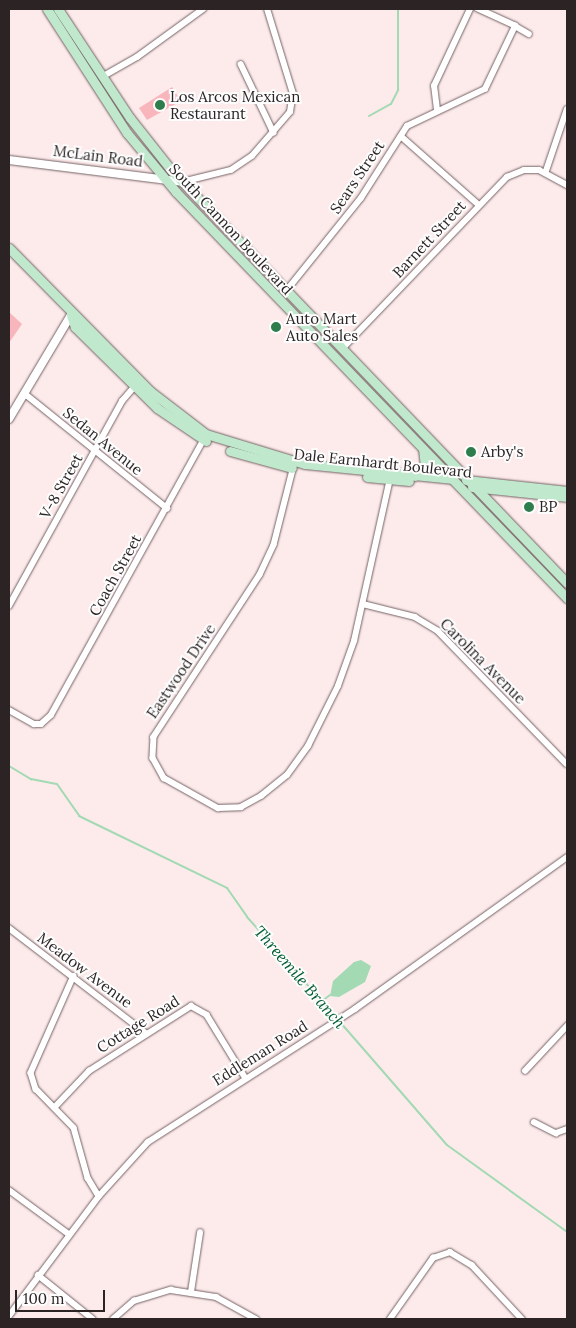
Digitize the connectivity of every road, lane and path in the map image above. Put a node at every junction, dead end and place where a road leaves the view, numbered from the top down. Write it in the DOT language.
graph roads {
  1 [pos="48,9"];
  2 [pos="58,9"];
  3 [pos="203,9"];
  4 [pos="267,9"];
  5 [pos="470,9"];
  6 [pos="478,9"];
  7 [pos="514,26"];
  8 [pos="529,34"];
  9 [pos="241,64"];
  10 [pos="102,77"];
  11 [pos="567,109"];
  12 [pos="437,110"];
  13 [pos="274,133"];
  14 [pos="401,136"];
  15 [pos="9,160"];
  16 [pos="546,171"];
  17 [pos="163,178"];
  18 [pos="182,182"];
  19 [pos="567,185"];
  20 [pos="478,204"];
  21 [pos="9,248"];
  22 [pos="286,290"];
  23 [pos="71,316"];
  24 [pos="306,328"];
  25 [pos="343,348"];
  26 [pos="137,384"];
  27 [pos="24,393"];
  28 [pos="9,419"];
  29 [pos="205,437"];
  30 [pos="423,449"];
  31 [pos="95,450"];
  32 [pos="294,465"];
  33 [pos="415,476"];
  34 [pos="390,479"];
  35 [pos="455,482"];
  36 [pos="471,483"];
  37 [pos="567,491"];
  38 [pos="567,497"];
  39 [pos="167,508"];
  40 [pos="567,583"];
  41 [pos="567,598"];
  42 [pos="363,604"];
  43 [pos="9,606"];
  44 [pos="9,710"];
  45 [pos="567,764"];
  46 [pos="567,857"];
  47 [pos="10,930"];
  48 [pos="74,976"];
  49 [pos="566,1029"];
  50 [pos="146,1033"];
  51 [pos="525,1071"];
  52 [pos="245,1077"];
  53 [pos="55,1107"];
  54 [pos="534,1122"];
  55 [pos="567,1129"];
  56 [pos="9,1190"];
  57 [pos="99,1196"];
  58 [pos="200,1233"];
  59 [pos="69,1234"];
  60 [pos="38,1275"];
  61 [pos="191,1292"];
  62 [pos="9,1316"];
  63 [pos="520,1318"];
  64 [pos="93,1319"];
  65 [pos="113,1319"];
  66 [pos="256,1319"];
  67 [pos="390,1319"];
  1 -- 17 [label="main road, South Cannon Boulevard"];
  2 -- 10 [label="main road, South Cannon Boulevard"];
  3 -- 10 [label="street"];
  4 -- 13 [label="street, McLain Road"];
  5 -- 12 [label="street"];
  6 -- 7 [label="street"];
  7 -- 8 [label="street"];
  7 -- 12 [label="street"];
  9 -- 13 [label="street"];
  10 -- 18 [label="main road, South Cannon Boulevard"];
  11 -- 16 [label="street"];
  12 -- 14 [label="street"];
  13 -- 18 [label="street, McLain Road"];
  14 -- 20 [label="street, Sears Street"];
  14 -- 22 [label="street, Sears Street"];
  15 -- 17 [label="street, McLain Road"];
  16 -- 19 [label="street"];
  16 -- 20 [label="street, Barnett Street"];
  17 -- 18 [label="street, McLain Road"];
  17 -- 24 [label="main road, South Cannon Boulevard"];
  18 -- 22 [label="main road, South Cannon Boulevard"];
  20 -- 25 [label="street, Barnett Street"];
  21 -- 23 [label="main road, Dale Earnhardt Boulevard"];
  22 -- 25 [label="main road, South Cannon Boulevard"];
  23 -- 26 [label="main road, Dale Earnhardt Boulevard"];
  23 -- 27 [label="street"];
  24 -- 25 [label="main road"];
  24 -- 30 [label="main road, South Cannon Boulevard"];
  25 -- 36 [label="main road, South Cannon Boulevard"];
  26 -- 29 [label="main road, Dale Earnhardt Boulevard"];
  26 -- 31 [label="street, V-8 Street"];
  27 -- 28 [label="street"];
  27 -- 31 [label="street, Sedan Avenue"];
  29 -- 32 [label="main road, Dale Earnhardt Boulevard"];
  29 -- 39 [label="street, Coach Street"];
  30 -- 33 [label="main road"];
  30 -- 35 [label="main road, South Cannon Boulevard"];
  31 -- 39 [label="street, Sedan Avenue"];
  31 -- 43 [label="street, V-8 Street"];
  32 -- 33 [label="main road, Dale Earnhardt Boulevard"];
  32 -- 34 [label="main road, Dale Earnhardt Boulevard"];
  32 -- 42 [label="street, Eastwood Drive"];
  33 -- 35 [label="main road, Dale Earnhardt Boulevard"];
  34 -- 35 [label="main road, Dale Earnhardt Boulevard"];
  34 -- 42 [label="street, Eastwood Drive"];
  35 -- 36 [label="main road, Dale Earnhardt Boulevard"];
  35 -- 41 [label="main road, South Cannon Boulevard"];
  36 -- 37 [label="main road, Dale Earnhardt Boulevard"];
  36 -- 38 [label="main road, Dale Earnhardt Boulevard"];
  36 -- 40 [label="main road, South Cannon Boulevard"];
  39 -- 44 [label="street, Coach Street"];
  42 -- 45 [label="street, Carolina Avenue"];
  46 -- 52 [label="street, Eddleman Road"];
  47 -- 48 [label="street, Meadow Avenue"];
  48 -- 50 [label="street, Meadow Avenue"];
  48 -- 53 [label="street"];
  49 -- 51 [label="street"];
  50 -- 52 [label="street, Cottage Road"];
  50 -- 53 [label="street, Cottage Road"];
  52 -- 57 [label="street, Eddleman Road"];
  53 -- 57 [label="street"];
  54 -- 55 [label="street"];
  56 -- 59 [label="street"];
  57 -- 59 [label="street, Eddleman Road"];
  58 -- 61 [label="street"];
  59 -- 60 [label="street, Eddleman Road"];
  60 -- 62 [label="street, Eddleman Road"];
  60 -- 64 [label="street"];
  61 -- 65 [label="street"];
  61 -- 66 [label="street"];
  63 -- 67 [label="street"];
}
